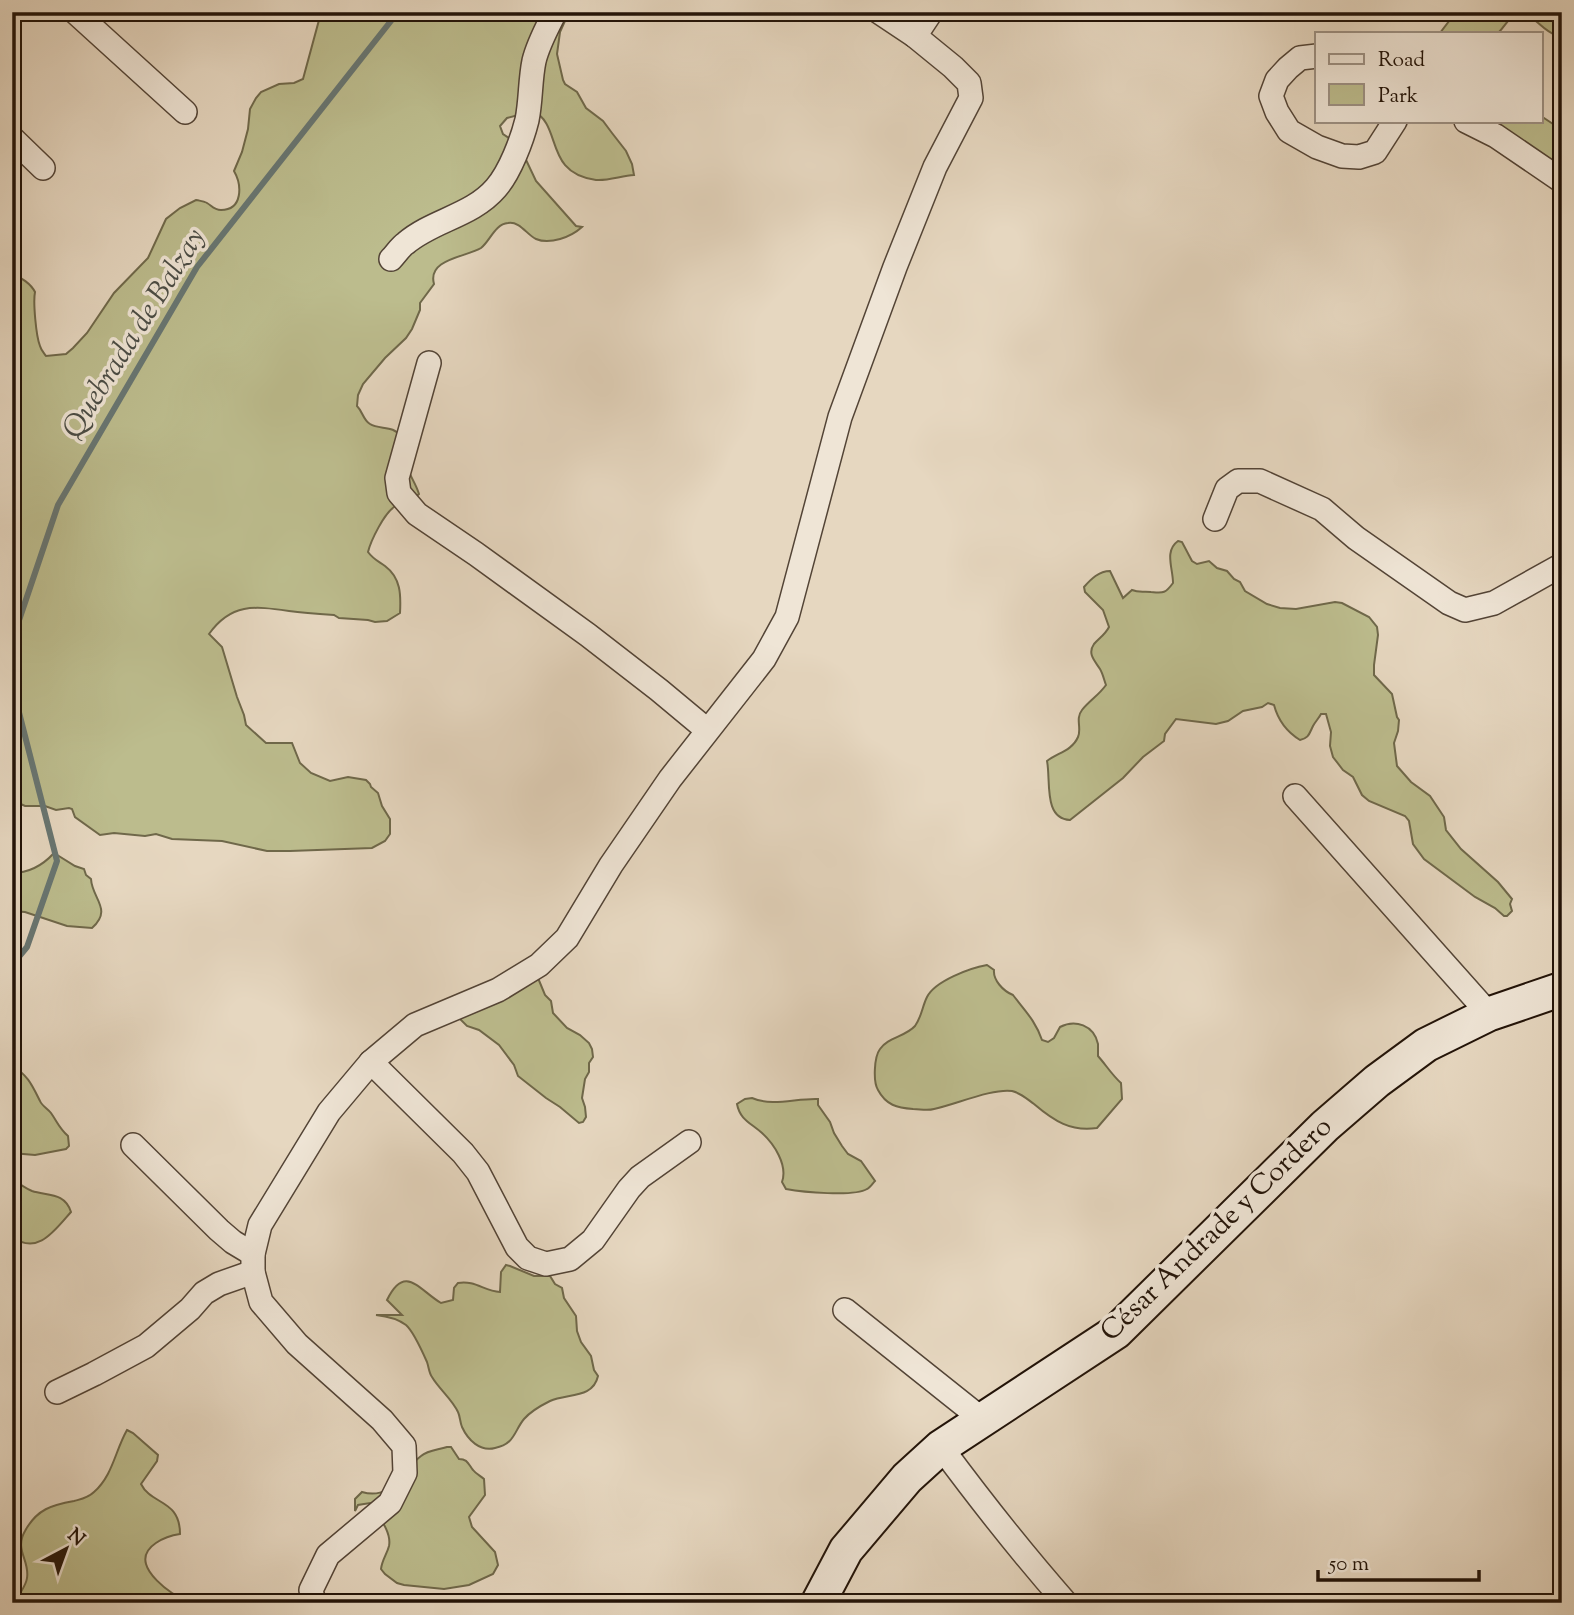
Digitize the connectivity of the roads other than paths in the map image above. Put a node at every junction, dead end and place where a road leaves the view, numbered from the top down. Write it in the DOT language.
graph roads {
  1 [pos="75,12"];
  2 [pos="555,12"];
  3 [pos="879,12"];
  4 [pos="931,12"];
  5 [pos="915,36"];
  6 [pos="1315,55"];
  7 [pos="185,112"];
  8 [pos="1394,122"];
  9 [pos="1468,122"];
  10 [pos="12,138"];
  11 [pos="43,168"];
  12 [pos="1562,181"];
  13 [pos="391,259"];
  14 [pos="429,363"];
  15 [pos="1216,519"];
  16 [pos="1562,565"];
  17 [pos="707,730"];
  18 [pos="1295,796"];
  19 [pos="1562,989"];
  20 [pos="1489,1014"];
  21 [pos="371,1062"];
  22 [pos="689,1142"];
  23 [pos="134,1145"];
  24 [pos="253,1263"];
  25 [pos="845,1310"];
  26 [pos="57,1392"];
  27 [pos="983,1420"];
  28 [pos="942,1447"];
  29 [pos="314,1603"];
  30 [pos="818,1603"];
  31 [pos="1066,1603"];
  1 -- 7 [label="street"];
  2 -- 13 [label="street"];
  3 -- 5 [label="street"];
  4 -- 5 [label="street"];
  5 -- 17 [label="street"];
  6 -- 8 [label="street"];
  9 -- 12 [label="street"];
  10 -- 11 [label="street"];
  14 -- 17 [label="street"];
  15 -- 16 [label="street"];
  17 -- 21 [label="street"];
  18 -- 20 [label="street"];
  19 -- 20 [label="street, César Andrade y Cordero"];
  20 -- 27 [label="street, César Andrade y Cordero"];
  21 -- 22 [label="street"];
  21 -- 24 [label="street"];
  23 -- 24 [label="street"];
  24 -- 26 [label="street"];
  24 -- 29 [label="street"];
  25 -- 27 [label="street"];
  27 -- 28 [label="street, César Andrade y Cordero"];
  28 -- 30 [label="street, César Andrade y Cordero"];
  28 -- 31 [label="street"];
}
